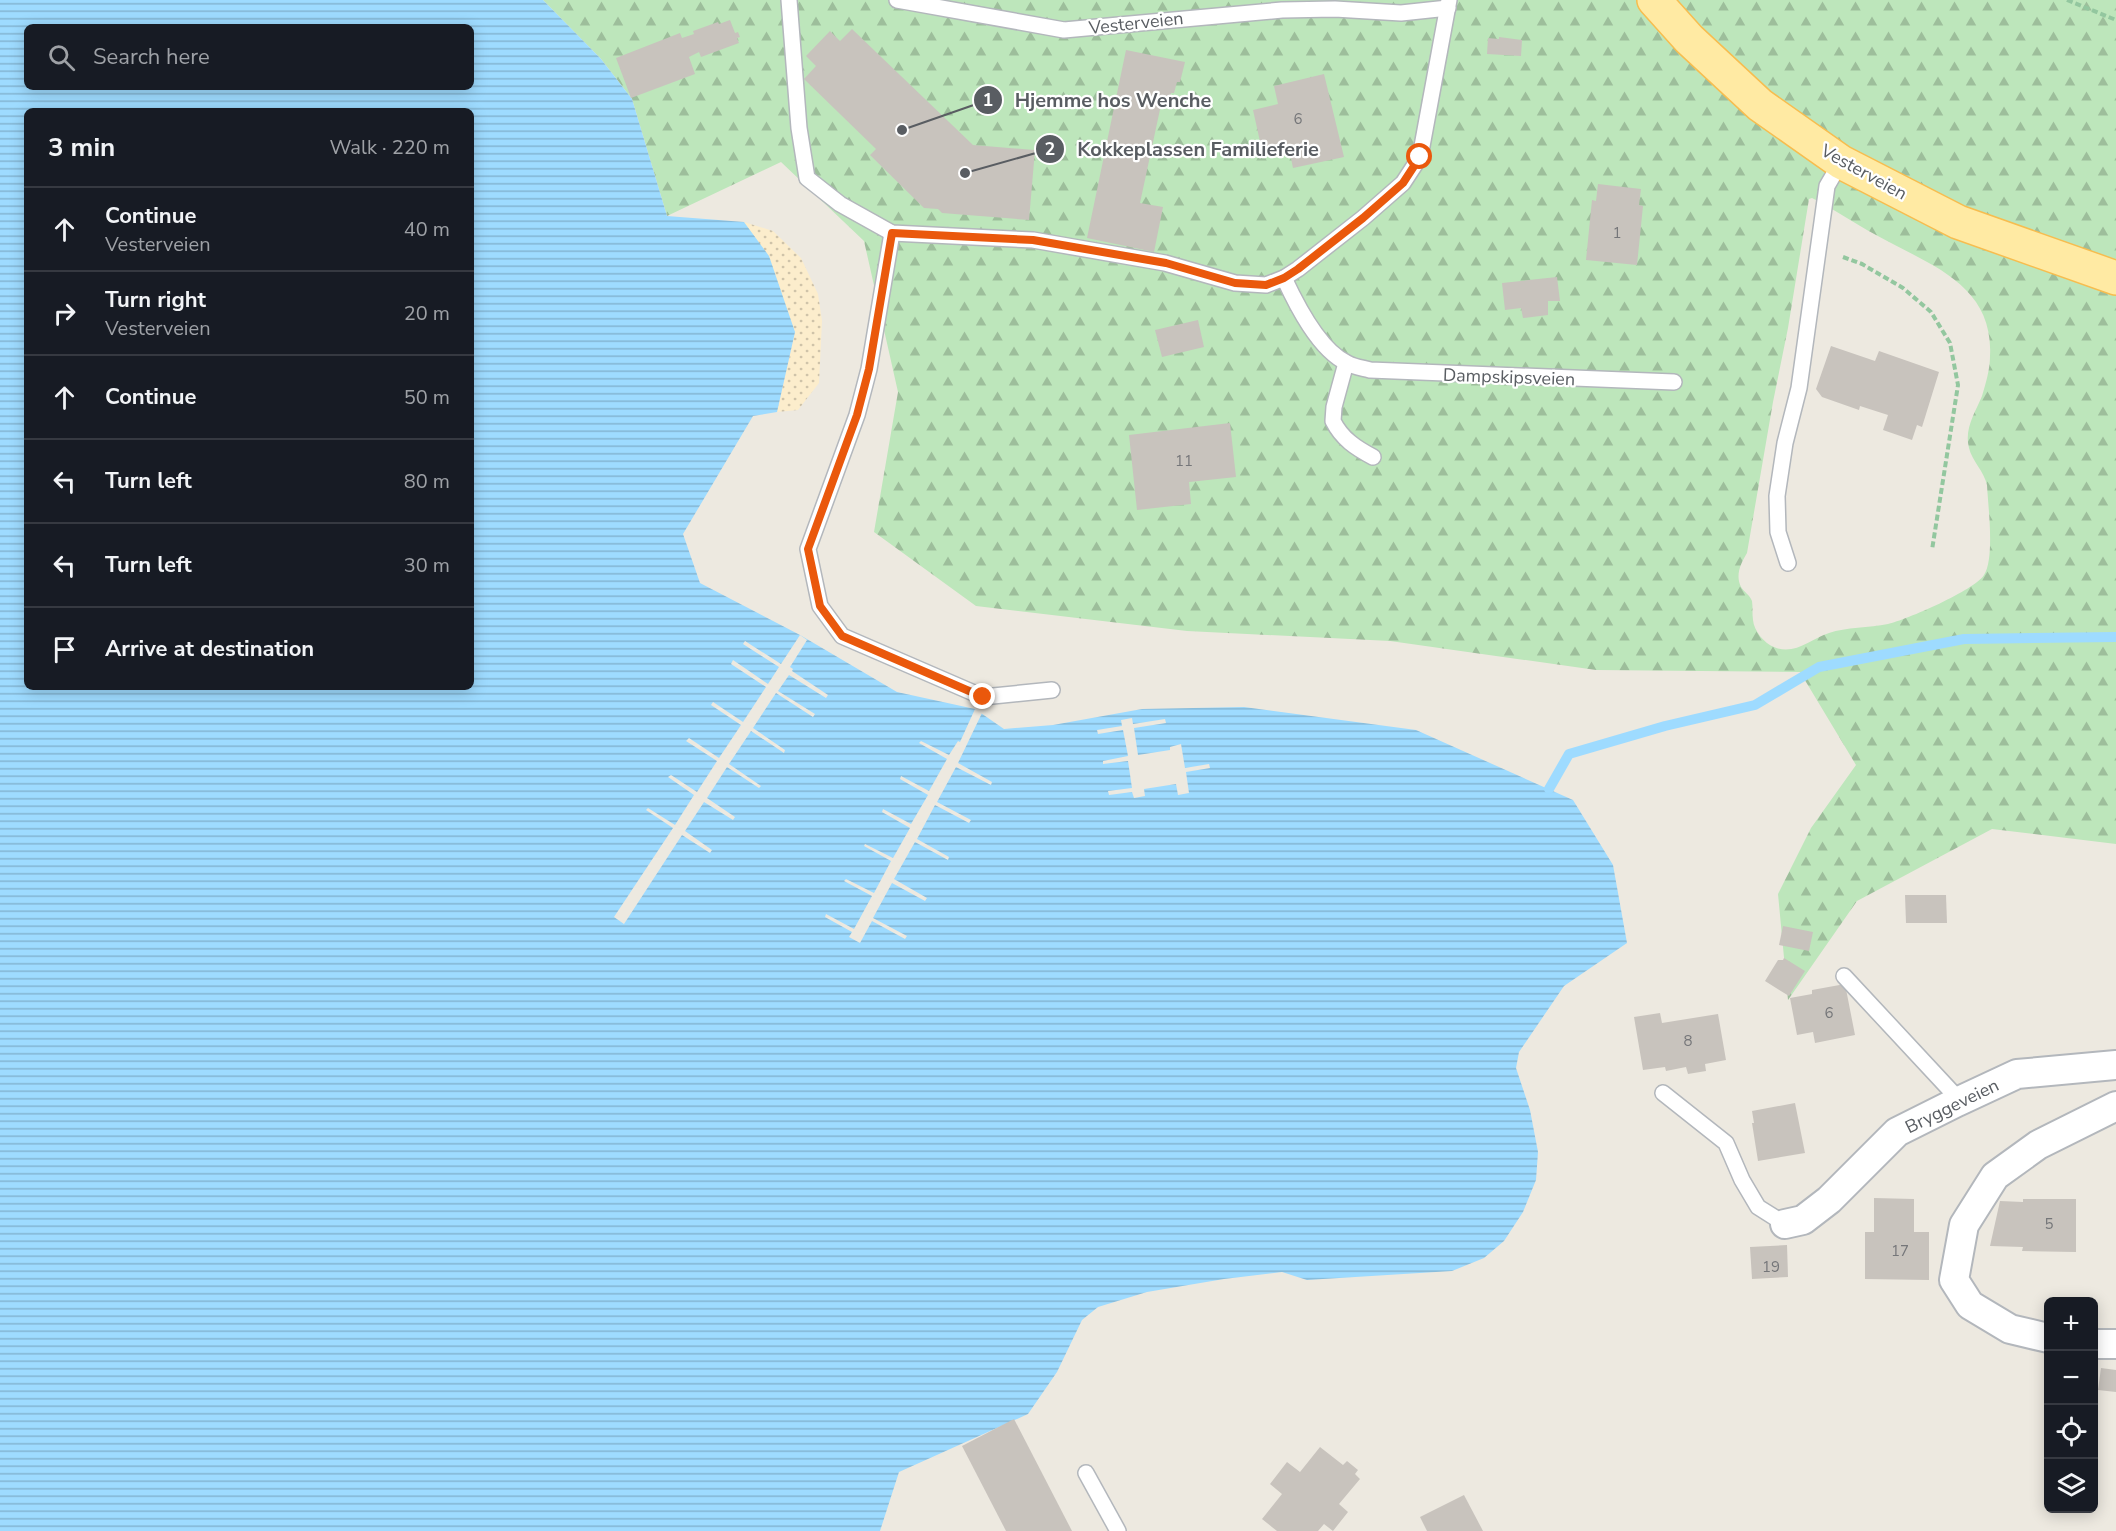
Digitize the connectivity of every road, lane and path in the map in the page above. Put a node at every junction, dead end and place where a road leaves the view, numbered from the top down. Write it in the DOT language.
graph roads {
  1 [pos="789,0"];
  2 [pos="897,0"];
  3 [pos="1654,0"];
  4 [pos="2067,0"];
  5 [pos="1449,4"];
  6 [pos="2116,20"];
  7 [pos="1840,162"];
  8 [pos="892,233"];
  9 [pos="1817,247"];
  10 [pos="1284,278"];
  11 [pos="2116,278"];
  12 [pos="1346,363"];
  13 [pos="1674,382"];
  14 [pos="1374,457"];
  15 [pos="1932,550"];
  16 [pos="1788,563"];
  17 [pos="1052,690"];
  18 [pos="1844,976"];
  19 [pos="2116,1065"];
  20 [pos="1664,1093"];
  21 [pos="1957,1102"];
  22 [pos="2116,1106"];
  23 [pos="1785,1224"];
  24 [pos="2044,1337"];
  25 [pos="2098,1344"];
  26 [pos="2116,1344"];
  27 [pos="1086,1473"];
  28 [pos="1118,1531"];
  1 -- 8 [label="lane"];
  2 -- 5 [label="lane, Vesterveien"];
  3 -- 7 [label="main road, Vesterveien"];
  4 -- 6 [label="path"];
  5 -- 10 [label="lane, Vesterveien"];
  7 -- 9 [label="lane"];
  7 -- 11 [label="main road, Vesterveien"];
  8 -- 10 [label="lane, Vesterveien"];
  8 -- 17 [label="lane"];
  9 -- 15 [label="path"];
  9 -- 16 [label="lane"];
  10 -- 12 [label="lane, Dampskipsveien"];
  12 -- 13 [label="lane, Dampskipsveien"];
  12 -- 14 [label="lane"];
  18 -- 21 [label="lane"];
  19 -- 21 [label="street, Bryggeveien"];
  20 -- 23 [label="lane"];
  21 -- 23 [label="street, Bryggeveien"];
  22 -- 24 [label="street"];
  25 -- 26 [label="street"];
  27 -- 28 [label="lane"];
}
